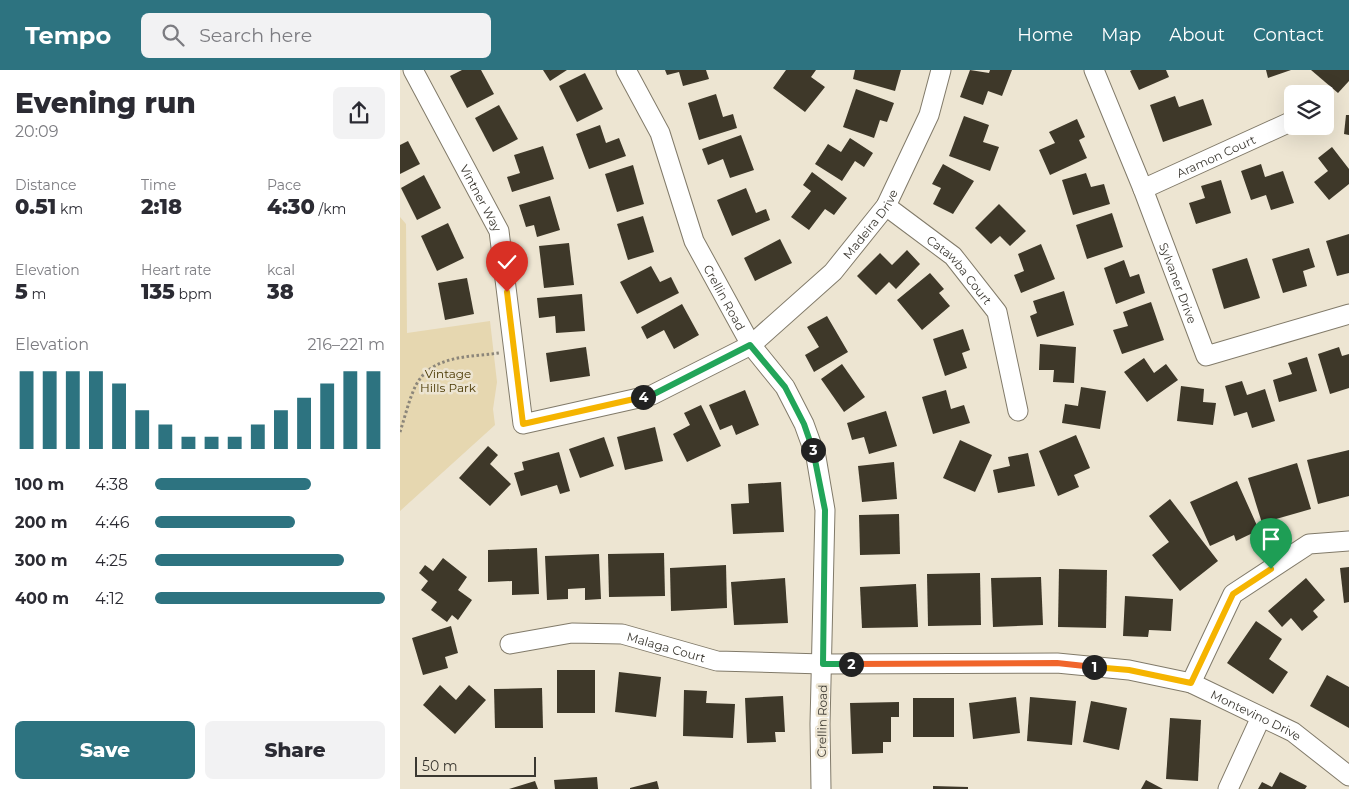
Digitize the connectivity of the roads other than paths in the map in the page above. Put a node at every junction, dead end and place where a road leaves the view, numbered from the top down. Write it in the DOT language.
graph roads {
  1 [pos="413,70"];
  2 [pos="626,70"];
  3 [pos="941,70"];
  4 [pos="1094,70"];
  5 [pos="1284,125"];
  6 [pos="1143,189"];
  7 [pos="886,206"];
  8 [pos="1349,314"];
  9 [pos="750,345"];
  10 [pos="1018,411"];
  11 [pos="1349,541"];
  12 [pos="510,644"];
  13 [pos="823,664"];
  14 [pos="1191,683"];
  15 [pos="1261,717"];
  16 [pos="1349,776"];
  17 [pos="821,789"];
  18 [pos="1228,789"];
  1 -- 9 [label="street, Vintner Way"];
  2 -- 9 [label="street, Crellin Road"];
  3 -- 7 [label="street, Madeira Drive"];
  4 -- 6 [label="street, Sylvaner Drive"];
  5 -- 6 [label="street, Aramon Court"];
  6 -- 8 [label="street, Sylvaner Drive"];
  7 -- 9 [label="street, Madeira Drive"];
  7 -- 10 [label="street, Catawba Court"];
  9 -- 13 [label="street, Crellin Road"];
  11 -- 14 [label="street"];
  12 -- 13 [label="street, Malaga Court"];
  13 -- 14 [label="street, Montevino Drive"];
  13 -- 17 [label="street, Crellin Road"];
  14 -- 15 [label="street, Montevino Drive"];
  15 -- 16 [label="street, Montevino Drive"];
  15 -- 18 [label="street"];
}
